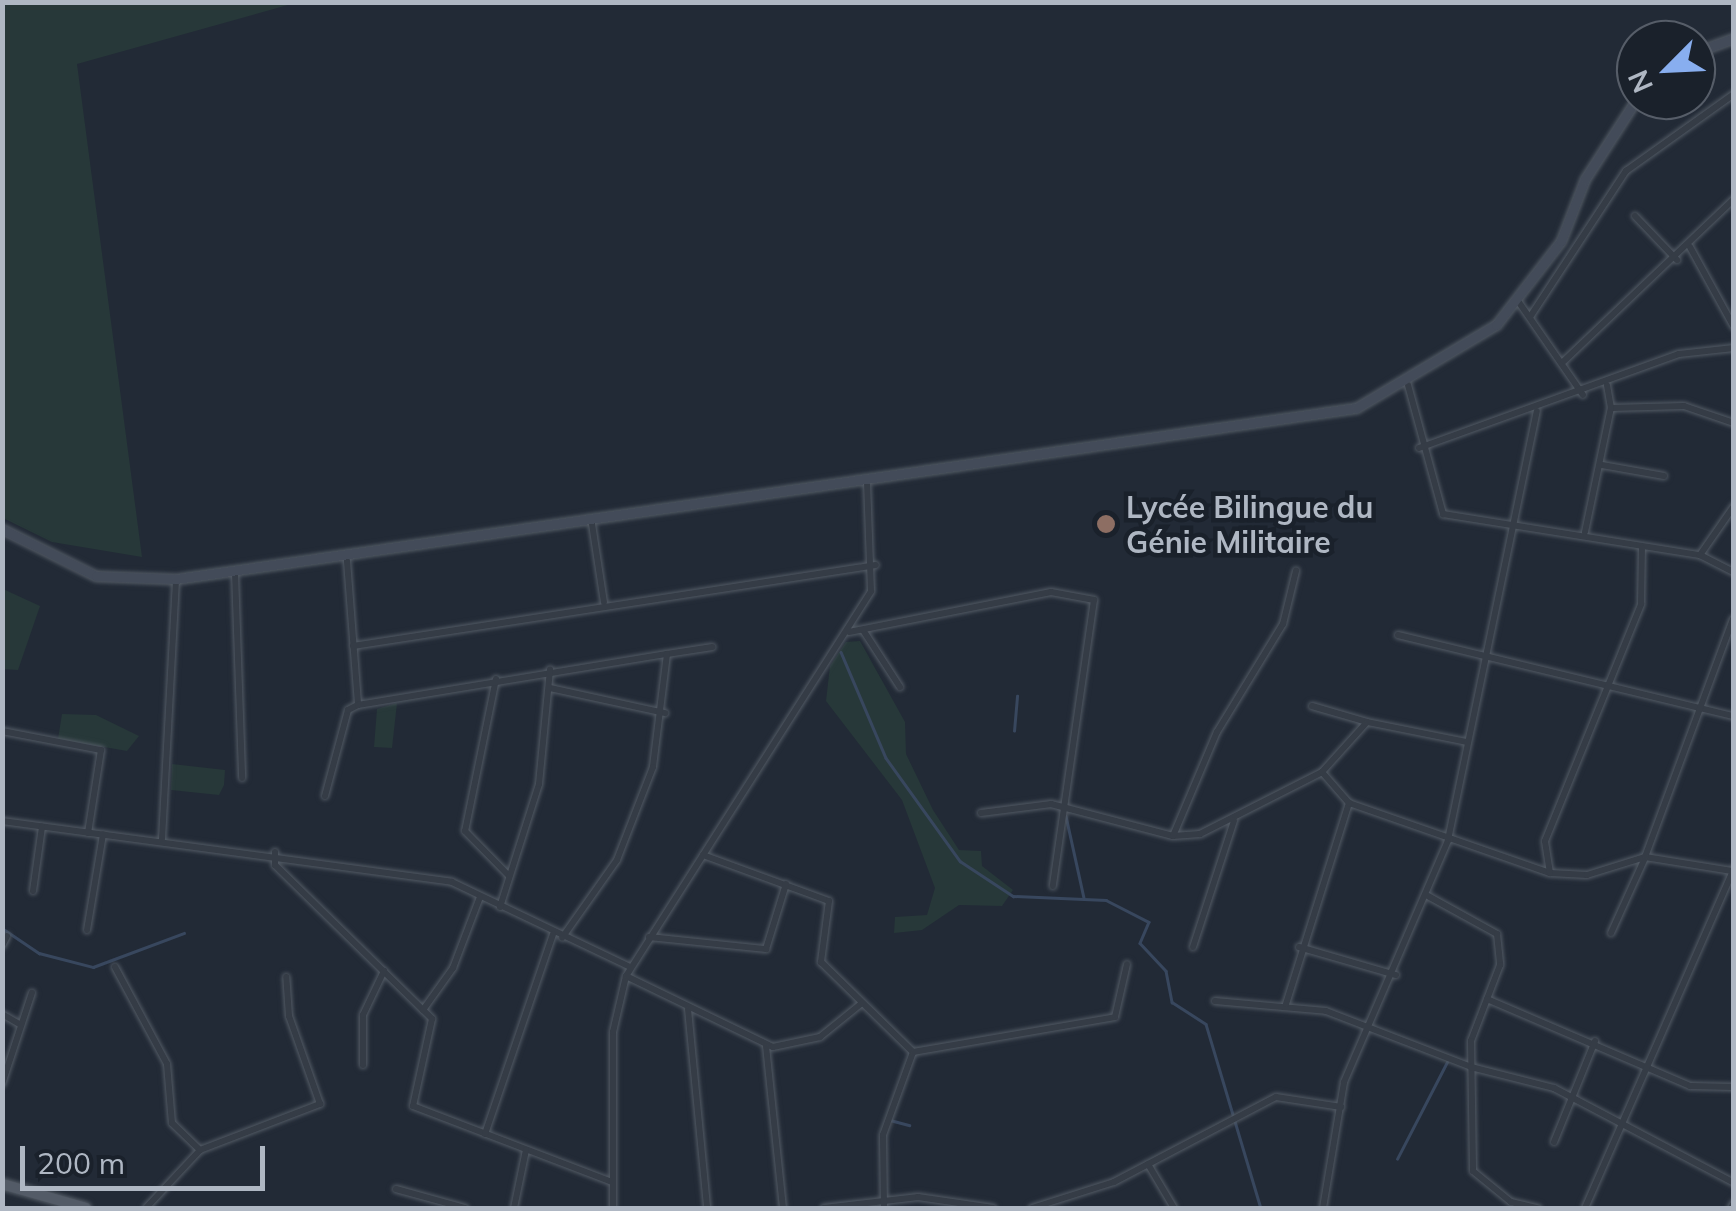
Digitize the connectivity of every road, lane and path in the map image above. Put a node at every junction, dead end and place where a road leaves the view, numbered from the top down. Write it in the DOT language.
graph roads {
  1 [pos="1734,94"];
  2 [pos="1623,120"];
  3 [pos="1734,199"];
  4 [pos="1636,216"];
  5 [pos="1690,247"];
  6 [pos="1676,260"];
  7 [pos="1518,301"];
  8 [pos="1729,305"];
  9 [pos="1530,317"];
  10 [pos="1734,326"];
  11 [pos="1734,348"];
  12 [pos="1564,361"];
  13 [pos="1408,385"];
  14 [pos="1607,385"];
  15 [pos="1583,395"];
  16 [pos="1611,408"];
  17 [pos="1537,411"];
  18 [pos="1734,411"];
  19 [pos="1732,422"];
  20 [pos="1419,448"];
  21 [pos="1602,465"];
  22 [pos="1664,476"];
  23 [pos="866,481"];
  24 [pos="1734,506"];
  25 [pos="1512,520"];
  26 [pos="592,524"];
  27 [pos="2,530"];
  28 [pos="1585,532"];
  29 [pos="1642,548"];
  30 [pos="1700,556"];
  31 [pos="347,561"];
  32 [pos="876,565"];
  33 [pos="1296,570"];
  34 [pos="1734,572"];
  35 [pos="234,574"];
  36 [pos="176,579"];
  37 [pos="604,602"];
  38 [pos="1733,618"];
  39 [pos="862,629"];
  40 [pos="848,632"];
  41 [pos="1398,635"];
  42 [pos="354,646"];
  43 [pos="712,646"];
  44 [pos="667,654"];
  45 [pos="1484,658"];
  46 [pos="550,670"];
  47 [pos="496,678"];
  48 [pos="900,687"];
  49 [pos="550,688"];
  50 [pos="1607,689"];
  51 [pos="358,705"];
  52 [pos="1312,706"];
  53 [pos="1700,709"];
  54 [pos="665,713"];
  55 [pos="1734,716"];
  56 [pos="1367,722"];
  57 [pos="2,732"];
  58 [pos="1467,742"];
  59 [pos="1322,772"];
  60 [pos="242,778"];
  61 [pos="326,796"];
  62 [pos="1349,803"];
  63 [pos="1064,807"];
  64 [pos="981,813"];
  65 [pos="2,821"];
  66 [pos="1234,821"];
  67 [pos="42,826"];
  68 [pos="88,833"];
  69 [pos="103,834"];
  70 [pos="1173,836"];
  71 [pos="162,839"];
  72 [pos="1448,840"];
  73 [pos="275,852"];
  74 [pos="703,855"];
  75 [pos="1646,857"];
  76 [pos="1733,870"];
  77 [pos="1550,872"];
  78 [pos="510,876"];
  79 [pos="786,884"];
  80 [pos="1054,886"];
  81 [pos="34,892"];
  82 [pos="1428,896"];
  83 [pos="480,897"];
  84 [pos="500,907"];
  85 [pos="86,930"];
  86 [pos="1610,933"];
  87 [pos="553,934"];
  88 [pos="7,936"];
  89 [pos="562,938"];
  90 [pos="649,938"];
  91 [pos="2,946"];
  92 [pos="1193,947"];
  93 [pos="1299,948"];
  94 [pos="1127,964"];
  95 [pos="115,966"];
  96 [pos="384,971"];
  97 [pos="628,972"];
  98 [pos="1396,975"];
  99 [pos="286,978"];
  100 [pos="32,993"];
  101 [pos="1487,999"];
  102 [pos="1215,1001"];
  103 [pos="862,1003"];
  104 [pos="1286,1004"];
  105 [pos="688,1008"];
  106 [pos="422,1010"];
  107 [pos="2,1014"];
  108 [pos="21,1025"];
  109 [pos="1374,1029"];
  110 [pos="1595,1041"];
  111 [pos="766,1046"];
  112 [pos="913,1052"];
  113 [pos="363,1064"];
  114 [pos="1471,1068"];
  115 [pos="1652,1068"];
  116 [pos="2,1084"];
  117 [pos="1734,1087"];
  118 [pos="1576,1098"];
  119 [pos="1341,1107"];
  120 [pos="1626,1127"];
  121 [pos="485,1134"];
  122 [pos="1554,1142"];
  123 [pos="200,1150"];
  124 [pos="526,1150"];
  125 [pos="1148,1164"];
  126 [pos="612,1182"];
  127 [pos="1734,1183"];
  128 [pos="2,1184"];
  129 [pos="396,1189"];
  130 [pos="50,1196"];
  131 [pos="886,1206"];
  132 [pos="1522,1207"];
  133 [pos="45,1208"];
  134 [pos="86,1208"];
  135 [pos="146,1208"];
  136 [pos="465,1208"];
  137 [pos="514,1208"];
  138 [pos="613,1208"];
  139 [pos="707,1208"];
  140 [pos="783,1208"];
  141 [pos="824,1208"];
  142 [pos="992,1208"];
  143 [pos="1032,1208"];
  144 [pos="1174,1208"];
  145 [pos="1323,1208"];
  146 [pos="1538,1208"];
  147 [pos="1585,1208"];
  1 -- 9 [label="street"];
  2 -- 7 [label="main road"];
  3 -- 5 [label="street"];
  4 -- 6 [label="street"];
  5 -- 6 [label="street"];
  5 -- 8 [label="street"];
  6 -- 12 [label="street"];
  7 -- 9 [label="street"];
  7 -- 13 [label="main road"];
  8 -- 10 [label="street"];
  9 -- 12 [label="street"];
  11 -- 14 [label="street"];
  12 -- 15 [label="street"];
  13 -- 20 [label="street"];
  13 -- 23 [label="main road"];
  14 -- 15 [label="street"];
  14 -- 16 [label="street"];
  15 -- 17 [label="street"];
  16 -- 19 [label="street"];
  16 -- 21 [label="street"];
  17 -- 20 [label="street"];
  17 -- 25 [label="street"];
  18 -- 19 [label="street"];
  20 -- 25 [label="street"];
  21 -- 22 [label="street"];
  21 -- 28 [label="street"];
  23 -- 26 [label="main road"];
  23 -- 32 [label="street"];
  24 -- 30 [label="street"];
  25 -- 28 [label="street"];
  25 -- 45 [label="street"];
  26 -- 31 [label="main road"];
  26 -- 37 [label="street"];
  27 -- 36 [label="main road"];
  28 -- 29 [label="street"];
  29 -- 30 [label="street"];
  29 -- 50 [label="street"];
  30 -- 34 [label="street"];
  31 -- 35 [label="main road"];
  31 -- 42 [label="street"];
  32 -- 37 [label="street"];
  32 -- 40 [label="street"];
  33 -- 70 [label="street"];
  35 -- 36 [label="main road"];
  35 -- 60 [label="street"];
  36 -- 71 [label="street"];
  37 -- 42 [label="street"];
  38 -- 53 [label="street"];
  39 -- 40 [label="street"];
  39 -- 48 [label="street"];
  39 -- 63 [label="street"];
  40 -- 74 [label="street"];
  41 -- 45 [label="street"];
  42 -- 51 [label="street"];
  43 -- 44 [label="street"];
  44 -- 46 [label="street"];
  44 -- 54 [label="street"];
  45 -- 50 [label="street"];
  45 -- 58 [label="street"];
  46 -- 47 [label="street"];
  46 -- 49 [label="street"];
  47 -- 51 [label="street"];
  47 -- 78 [label="street"];
  49 -- 54 [label="street"];
  49 -- 78 [label="street"];
  50 -- 53 [label="street"];
  50 -- 77 [label="street"];
  51 -- 61 [label="street"];
  52 -- 56 [label="street"];
  53 -- 55 [label="street"];
  53 -- 75 [label="street"];
  54 -- 89 [label="street"];
  56 -- 58 [label="street"];
  56 -- 59 [label="street"];
  57 -- 68 [label="street"];
  58 -- 72 [label="street"];
  59 -- 62 [label="street"];
  59 -- 66 [label="street"];
  62 -- 72 [label="street"];
  62 -- 93 [label="street"];
  63 -- 64 [label="street"];
  63 -- 70 [label="street"];
  63 -- 80 [label="street"];
  65 -- 67 [label="street"];
  66 -- 70 [label="street"];
  66 -- 92 [label="street"];
  67 -- 68 [label="street"];
  67 -- 81 [label="street"];
  68 -- 69 [label="street"];
  69 -- 71 [label="street"];
  69 -- 85 [label="street"];
  71 -- 73 [label="street"];
  72 -- 77 [label="street"];
  72 -- 82 [label="street"];
  73 -- 83 [label="street"];
  73 -- 96 [label="street"];
  74 -- 79 [label="street"];
  74 -- 90 [label="street"];
  75 -- 76 [label="street"];
  75 -- 77 [label="street"];
  75 -- 86 [label="street"];
  76 -- 115 [label="street"];
  78 -- 84 [label="street"];
  79 -- 90 [label="street"];
  79 -- 103 [label="street"];
  82 -- 98 [label="street"];
  82 -- 101 [label="street"];
  83 -- 84 [label="street"];
  83 -- 106 [label="street"];
  84 -- 87 [label="street"];
  87 -- 89 [label="street"];
  87 -- 121 [label="street"];
  88 -- 91 [label="street"];
  89 -- 97 [label="street"];
  90 -- 97 [label="street"];
  93 -- 98 [label="street"];
  93 -- 104 [label="street"];
  94 -- 112 [label="street"];
  95 -- 123 [label="street"];
  96 -- 106 [label="street"];
  96 -- 113 [label="street"];
  97 -- 105 [label="street"];
  97 -- 126 [label="street"];
  98 -- 109 [label="street"];
  99 -- 123 [label="street"];
  100 -- 108 [label="street"];
  101 -- 110 [label="street"];
  101 -- 114 [label="street"];
  102 -- 104 [label="street"];
  103 -- 111 [label="street"];
  103 -- 112 [label="street"];
  104 -- 109 [label="street"];
  105 -- 111 [label="street"];
  105 -- 139 [label="street"];
  106 -- 121 [label="street"];
  107 -- 108 [label="street"];
  108 -- 116 [label="street"];
  109 -- 114 [label="street"];
  109 -- 119 [label="street"];
  110 -- 115 [label="street"];
  110 -- 118 [label="street"];
  111 -- 140 [label="street"];
  112 -- 131 [label="street"];
  114 -- 118 [label="street"];
  114 -- 132 [label="street"];
  115 -- 117 [label="street"];
  115 -- 120 [label="street"];
  118 -- 120 [label="street"];
  118 -- 122 [label="street"];
  119 -- 125 [label="street"];
  119 -- 145 [label="street"];
  120 -- 127 [label="street"];
  120 -- 147 [label="street"];
  121 -- 124 [label="street"];
  123 -- 135 [label="street"];
  124 -- 126 [label="street"];
  124 -- 137 [label="street"];
  125 -- 143 [label="street"];
  125 -- 144 [label="street"];
  126 -- 138 [label="street"];
  128 -- 130 [label="main road"];
  129 -- 136 [label="street"];
  130 -- 133 [label="street"];
  130 -- 134 [label="main road"];
  131 -- 141 [label="street"];
  131 -- 142 [label="street"];
  132 -- 146 [label="street"];
}
